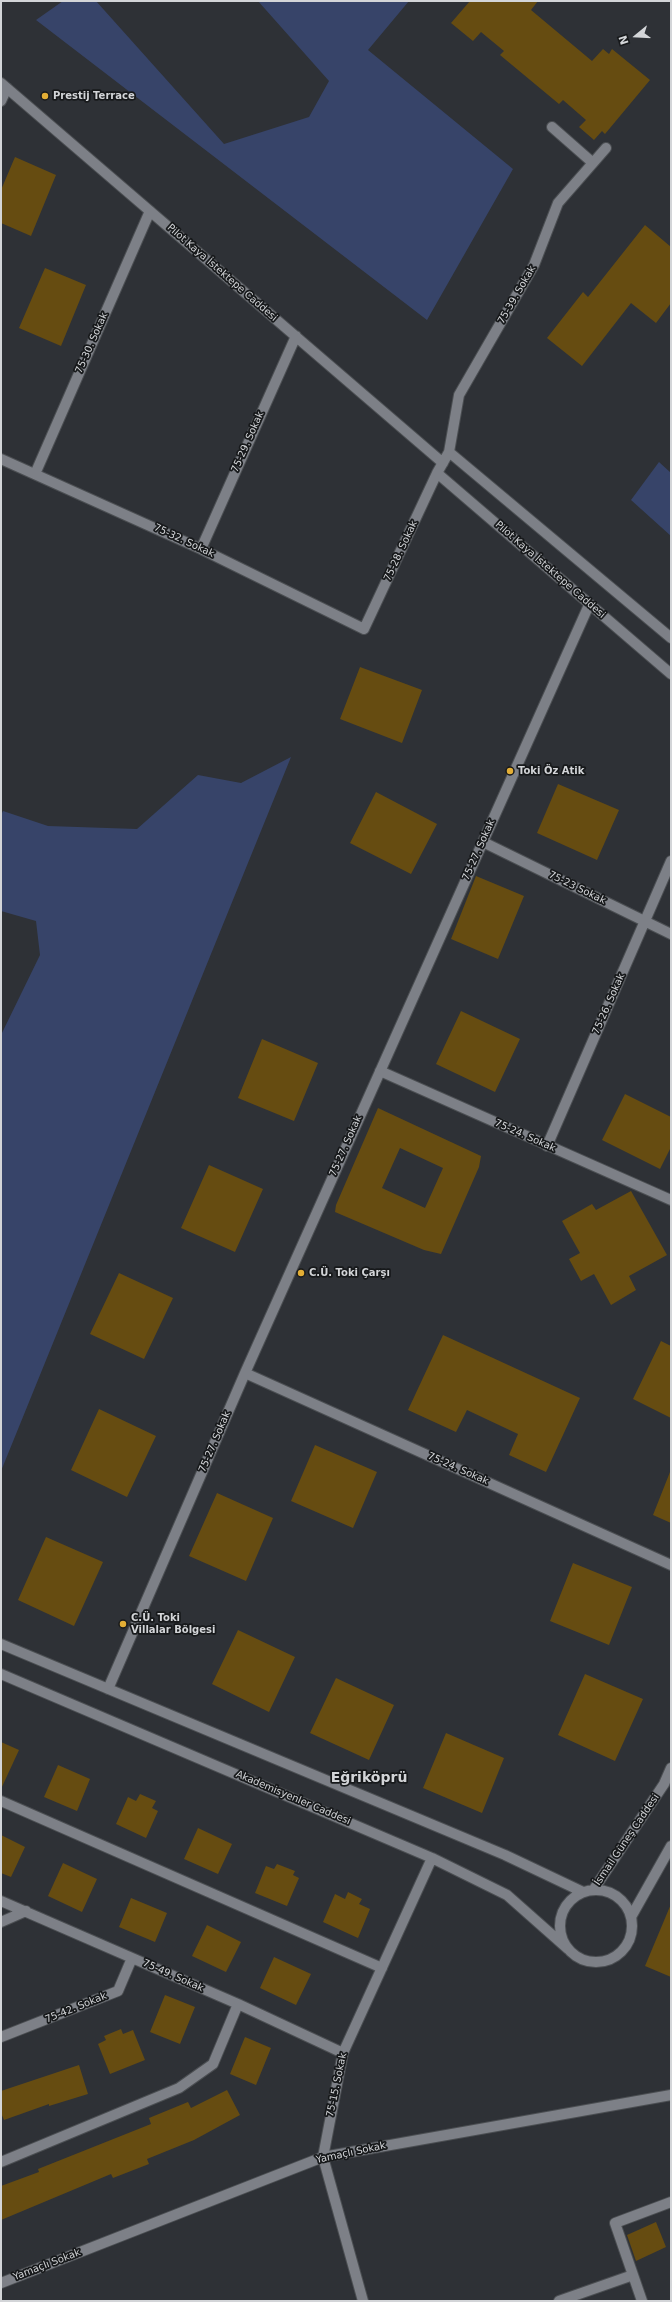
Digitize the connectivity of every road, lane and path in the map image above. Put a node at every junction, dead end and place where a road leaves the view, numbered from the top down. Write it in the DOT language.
graph roads {
  1 [pos="4,86"];
  2 [pos="1,101"];
  3 [pos="552,127"];
  4 [pos="606,148"];
  5 [pos="593,163"];
  6 [pos="150,211"];
  7 [pos="296,336"];
  8 [pos="450,452"];
  9 [pos="1,459"];
  10 [pos="443,463"];
  11 [pos="437,473"];
  12 [pos="35,474"];
  13 [pos="201,549"];
  14 [pos="589,605"];
  15 [pos="364,629"];
  16 [pos="671,638"];
  17 [pos="671,674"];
  18 [pos="482,842"];
  19 [pos="671,861"];
  20 [pos="645,921"];
  21 [pos="671,934"];
  22 [pos="380,1071"];
  23 [pos="547,1146"];
  24 [pos="671,1200"];
  25 [pos="244,1373"];
  26 [pos="671,1565"];
  27 [pos="1,1644"];
  28 [pos="1,1674"];
  29 [pos="108,1689"];
  30 [pos="671,1768"];
  31 [pos="1,1801"];
  32 [pos="671,1846"];
  33 [pos="432,1858"];
  34 [pos="594,1890"];
  35 [pos="583,1892"];
  36 [pos="1,1901"];
  37 [pos="26,1911"];
  38 [pos="631,1917"];
  39 [pos="1,1922"];
  40 [pos="568,1949"];
  41 [pos="132,1958"];
  42 [pos="382,1968"];
  43 [pos="238,2004"];
  44 [pos="1,2037"];
  45 [pos="343,2053"];
  46 [pos="671,2095"];
  47 [pos="323,2157"];
  48 [pos="1,2162"];
  49 [pos="671,2202"];
  50 [pos="633,2275"];
  51 [pos="1,2283"];
  52 [pos="363,2301"];
  53 [pos="559,2301"];
  54 [pos="642,2301"];
  1 -- 2 [label="street"];
  1 -- 6 [label="street, Pilot Kaya İstektepe Caddesi"];
  3 -- 5 [label="street"];
  4 -- 5 [label="street, 75-39. Sokak"];
  5 -- 8 [label="street, 75-39. Sokak"];
  6 -- 7 [label="street, Pilot Kaya İstektepe Caddesi"];
  6 -- 12 [label="street, 75-30. Sokak"];
  7 -- 10 [label="street, Pilot Kaya İstektepe Caddesi"];
  7 -- 13 [label="street, 75-29. Sokak"];
  8 -- 10 [label="street"];
  8 -- 16 [label="street"];
  9 -- 12 [label="street, 75-32. Sokak"];
  10 -- 11 [label="street"];
  11 -- 14 [label="street, Pilot Kaya İstektepe Caddesi"];
  11 -- 15 [label="street, 75-28. Sokak"];
  12 -- 13 [label="street, 75-32. Sokak"];
  13 -- 15 [label="street, 75-32. Sokak"];
  14 -- 17 [label="street, Pilot Kaya İstektepe Caddesi"];
  14 -- 18 [label="street, 75-27. Sokak"];
  18 -- 20 [label="street, 75-23 Sokak"];
  18 -- 22 [label="street, 75-27. Sokak"];
  19 -- 20 [label="street, 75-26. Sokak"];
  20 -- 21 [label="street, 75-23 Sokak"];
  20 -- 23 [label="street, 75-26. Sokak"];
  22 -- 23 [label="street, 75-24. Sokak"];
  22 -- 25 [label="street, 75-27. Sokak"];
  23 -- 24 [label="street, 75-24. Sokak"];
  25 -- 26 [label="street, 75-24. Sokak"];
  25 -- 29 [label="street, 75-27. Sokak"];
  27 -- 29 [label="street"];
  28 -- 33 [label="street, Akademisyenler Caddesi"];
  29 -- 35 [label="street"];
  30 -- 34 [label="street, İsmail Güneş Caddesi"];
  31 -- 42 [label="street"];
  32 -- 38 [label="street"];
  33 -- 40 [label="street, Akademisyenler Caddesi"];
  33 -- 42 [label="street, 75-15. Sokak"];
  34 -- 35 [label="street"];
  34 -- 38 [label="street"];
  35 -- 40 [label="street"];
  36 -- 37 [label="street, 75-49. Sokak"];
  37 -- 39 [label="street"];
  37 -- 41 [label="street, 75-49. Sokak"];
  38 -- 40 [label="street"];
  41 -- 43 [label="street, 75-49. Sokak"];
  41 -- 44 [label="street, 75-42. Sokak"];
  42 -- 45 [label="street, 75-15. Sokak"];
  43 -- 45 [label="street, 75-49. Sokak"];
  43 -- 48 [label="street"];
  45 -- 47 [label="street, 75-15. Sokak"];
  46 -- 47 [label="street, Yamaçlı Sokak"];
  47 -- 51 [label="street, Yamaçlı Sokak"];
  47 -- 52 [label="street, 75-15. Sokak"];
  49 -- 50 [label="street"];
  50 -- 53 [label="street"];
  50 -- 54 [label="street"];
}
